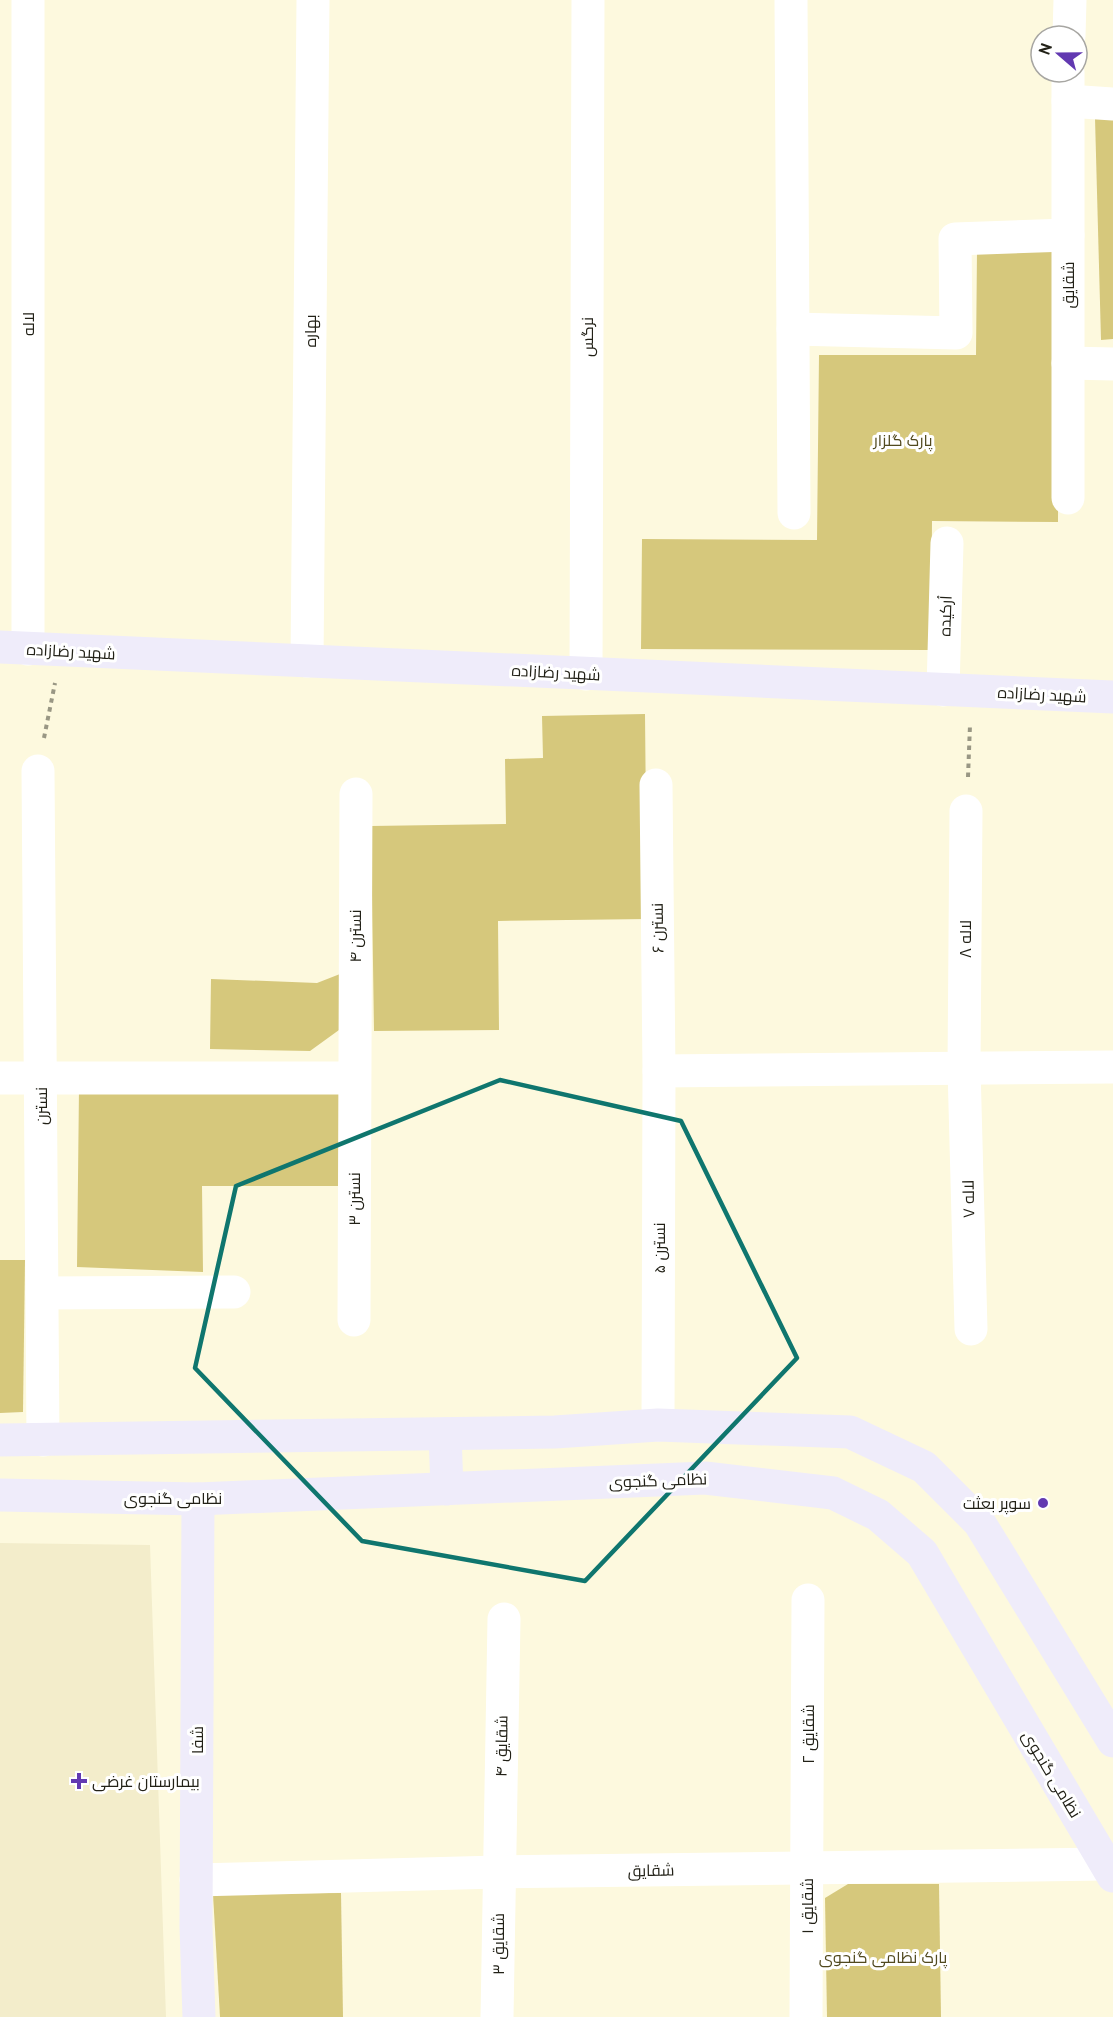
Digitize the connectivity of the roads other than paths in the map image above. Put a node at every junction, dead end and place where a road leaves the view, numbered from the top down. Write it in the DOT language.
graph roads {
  1 [pos="28,0"];
  2 [pos="313,0"];
  3 [pos="588,0"];
  4 [pos="791,0"];
  5 [pos="1070,0"];
  6 [pos="1069,24"];
  7 [pos="1068,86"];
  8 [pos="1113,104"];
  9 [pos="1068,235"];
  10 [pos="793,329"];
  11 [pos="1068,363"];
  12 [pos="1113,364"];
  13 [pos="1068,498"];
  14 [pos="794,513"];
  15 [pos="947,543"];
  16 [pos="14,648"];
  17 [pos="307,661"];
  18 [pos="586,674"];
  19 [pos="958,690"];
  20 [pos="1113,697"];
  21 [pos="38,771"];
  22 [pos="656,785"];
  23 [pos="356,794"];
  24 [pos="966,811"];
  25 [pos="1113,1066"];
  26 [pos="964,1068"];
  27 [pos="659,1071"];
  28 [pos="0,1078"];
  29 [pos="40,1078"];
  30 [pos="353,1078"];
  31 [pos="234,1292"];
  32 [pos="42,1293"];
  33 [pos="354,1320"];
  34 [pos="971,1329"];
  35 [pos="658,1425"];
  36 [pos="445,1434"];
  37 [pos="0,1440"];
  38 [pos="43,1440"];
  39 [pos="447,1488"];
  40 [pos="0,1495"];
  41 [pos="198,1499"];
  42 [pos="808,1600"];
  43 [pos="504,1619"];
  44 [pos="1113,1741"];
  45 [pos="1111,1866"];
  46 [pos="807,1868"];
  47 [pos="498,1872"];
  48 [pos="196,1880"];
  49 [pos="199,2017"];
  50 [pos="497,2017"];
  51 [pos="807,2017"];
  1 -- 16 [label="street, لاله"];
  2 -- 17 [label="street, بهاره"];
  3 -- 18 [label="street, نرگس"];
  4 -- 10 [label="street"];
  5 -- 6 [label="street"];
  7 -- 8 [label="street"];
  7 -- 9 [label="street, شقایق"];
  9 -- 10 [label="street"];
  9 -- 11 [label="street, شقایق"];
  10 -- 14 [label="street"];
  11 -- 12 [label="street"];
  11 -- 13 [label="street, شقایق"];
  15 -- 19 [label="street, اُرکیده"];
  16 -- 17 [label="street, شهید رضازاده"];
  17 -- 18 [label="street, شهید رضازاده"];
  18 -- 19 [label="street, شهید رضازاده"];
  19 -- 20 [label="street, شهید رضازاده"];
  21 -- 29 [label="street, نسترن"];
  22 -- 27 [label="street, نسترن ۶"];
  23 -- 30 [label="street, نسترن ۴"];
  24 -- 26 [label="street, لاله ۸"];
  25 -- 26 [label="street"];
  26 -- 27 [label="street"];
  26 -- 34 [label="street, لاله ۷"];
  27 -- 35 [label="street, نسترن ۵"];
  28 -- 29 [label="street"];
  29 -- 30 [label="street"];
  29 -- 32 [label="street, نسترن"];
  30 -- 33 [label="street, نسترن ۳"];
  31 -- 32 [label="street"];
  32 -- 38 [label="street, نسترن"];
  35 -- 36 [label="street"];
  35 -- 44 [label="street"];
  36 -- 38 [label="street"];
  36 -- 39 [label="street"];
  37 -- 38 [label="street"];
  39 -- 41 [label="street, نظامی گنجوی"];
  39 -- 45 [label="street, نظامی گنجوی"];
  40 -- 41 [label="street, نظامی گنجوی"];
  41 -- 48 [label="street, شفا"];
  42 -- 46 [label="street, شقایق ۲"];
  43 -- 47 [label="street, شقایق ۴"];
  45 -- 46 [label="street, شقایق"];
  46 -- 47 [label="street, شقایق"];
  46 -- 51 [label="street, شقایق ۱"];
  47 -- 48 [label="street, شقایق"];
  47 -- 50 [label="street, شقایق ۳"];
  48 -- 49 [label="street, شفا"];
}
